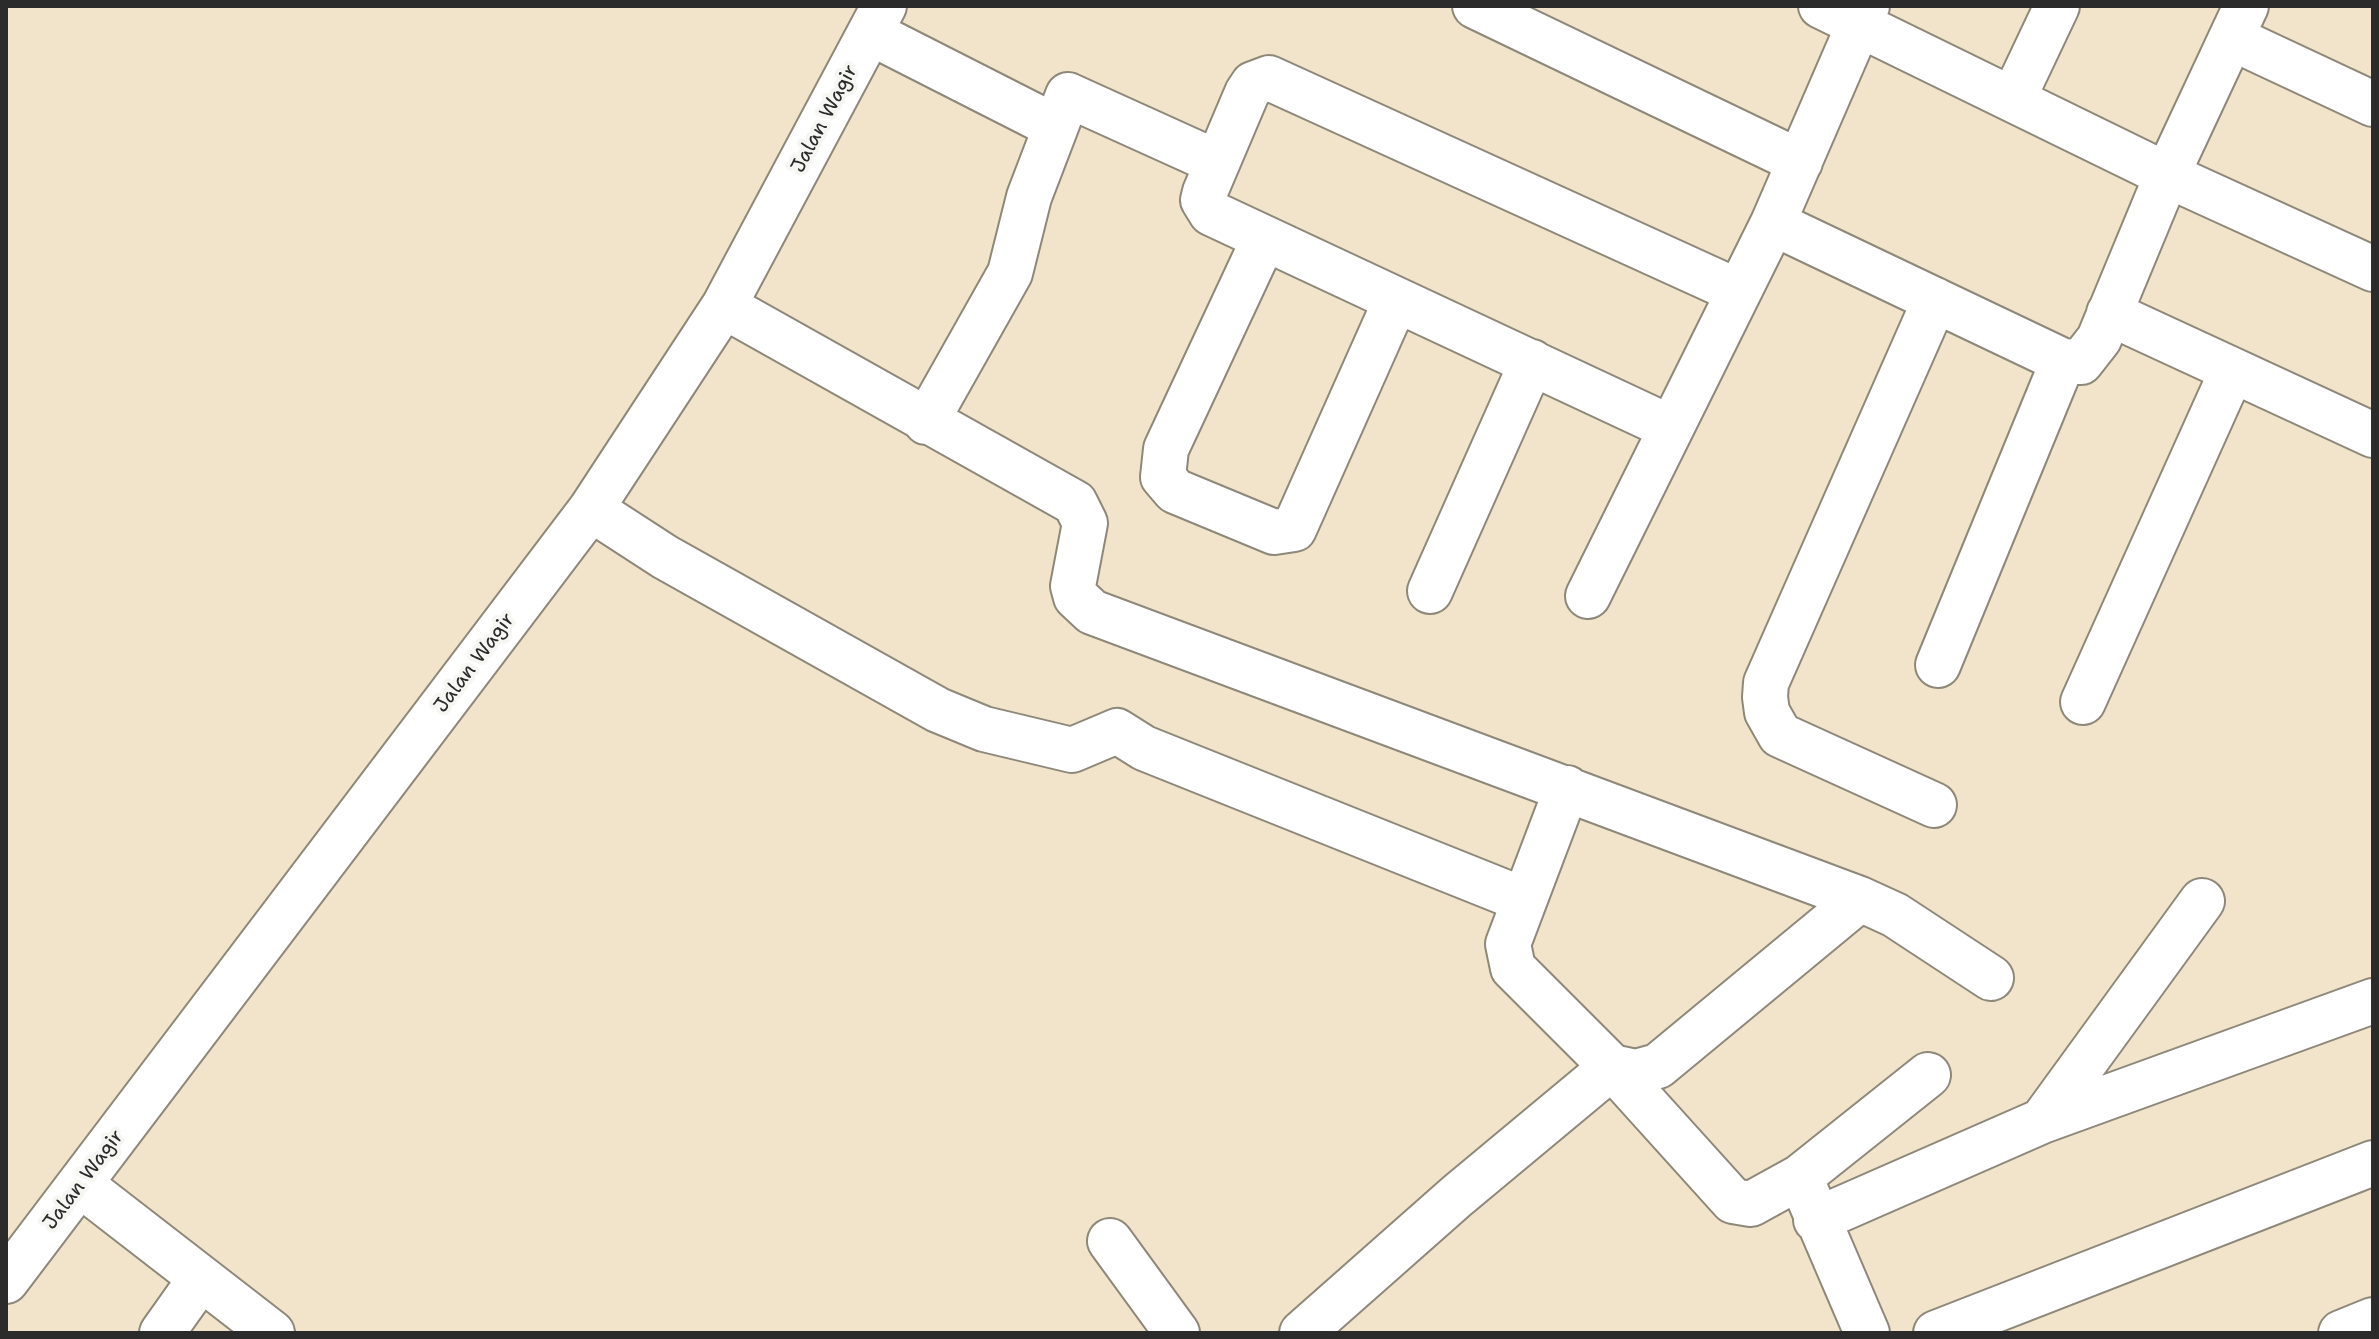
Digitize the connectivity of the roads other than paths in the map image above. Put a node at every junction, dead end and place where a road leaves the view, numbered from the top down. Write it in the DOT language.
graph roads {
  1 [pos="1475,6"];
  2 [pos="2057,6"];
  3 [pos="1849,12"];
  4 [pos="877,20"];
  5 [pos="2239,22"];
  6 [pos="2013,99"];
  7 [pos="2373,104"];
  8 [pos="1054,126"];
  9 [pos="1216,162"];
  10 [pos="1800,162"];
  11 [pos="2167,175"];
  12 [pos="1773,223"];
  13 [pos="1264,239"];
  14 [pos="2373,269"];
  15 [pos="1737,291"];
  16 [pos="1396,300"];
  17 [pos="1935,300"];
  18 [pos="724,306"];
  19 [pos="2109,313"];
  20 [pos="2063,361"];
  21 [pos="1532,362"];
  22 [pos="2232,371"];
  23 [pos="926,422"];
  24 [pos="1669,427"];
  25 [pos="2373,435"];
  26 [pos="591,509"];
  27 [pos="1430,591"];
  28 [pos="1588,596"];
  29 [pos="1938,665"];
  30 [pos="2083,702"];
  31 [pos="1567,788"];
  32 [pos="1934,805"];
  33 [pos="1860,899"];
  34 [pos="1524,900"];
  35 [pos="2202,901"];
  36 [pos="1991,978"];
  37 [pos="2373,1001"];
  38 [pos="1612,1067"];
  39 [pos="1928,1075"];
  40 [pos="2042,1121"];
  41 [pos="2373,1163"];
  42 [pos="1800,1177"];
  43 [pos="81,1185"];
  44 [pos="1816,1220"];
  45 [pos="1110,1241"];
  46 [pos="201,1278"];
  47 [pos="6,1281"];
  48 [pos="2373,1320"];
  49 [pos="162,1333"];
  50 [pos="272,1333"];
  51 [pos="1177,1333"];
  52 [pos="1302,1333"];
  53 [pos="1867,1333"];
  54 [pos="1936,1333"];
  55 [pos="2341,1333"];
  1 -- 10 [label="street"];
  2 -- 6 [label="street"];
  3 -- 6 [label="street"];
  3 -- 10 [label="street"];
  4 -- 8 [label="street"];
  4 -- 18 [label="street, Jalan Wagir"];
  5 -- 7 [label="street"];
  5 -- 11 [label="street"];
  6 -- 11 [label="street"];
  8 -- 9 [label="street"];
  8 -- 23 [label="street"];
  9 -- 13 [label="street"];
  9 -- 15 [label="street"];
  10 -- 12 [label="street"];
  11 -- 14 [label="street"];
  11 -- 19 [label="street"];
  12 -- 15 [label="street"];
  12 -- 17 [label="street"];
  13 -- 16 [label="street"];
  13 -- 16 [label="street"];
  15 -- 24 [label="street"];
  16 -- 21 [label="street"];
  17 -- 20 [label="street"];
  17 -- 32 [label="street"];
  18 -- 23 [label="street"];
  18 -- 26 [label="street, Jalan Wagir"];
  19 -- 20 [label="street"];
  19 -- 22 [label="street"];
  20 -- 29 [label="street"];
  21 -- 24 [label="street"];
  21 -- 27 [label="street"];
  22 -- 25 [label="street"];
  22 -- 30 [label="street"];
  23 -- 31 [label="street"];
  24 -- 28 [label="street"];
  26 -- 34 [label="street"];
  26 -- 43 [label="street, Jalan Wagir"];
  31 -- 33 [label="street"];
  31 -- 34 [label="street"];
  33 -- 36 [label="street"];
  33 -- 38 [label="street"];
  34 -- 38 [label="street"];
  35 -- 40 [label="street"];
  37 -- 40 [label="street"];
  38 -- 42 [label="street"];
  38 -- 52 [label="street"];
  39 -- 42 [label="street"];
  40 -- 44 [label="street"];
  41 -- 54 [label="street"];
  42 -- 44 [label="street"];
  43 -- 46 [label="street"];
  43 -- 47 [label="street, Jalan Wagir"];
  44 -- 53 [label="street"];
  45 -- 51 [label="street"];
  46 -- 49 [label="street"];
  46 -- 50 [label="street"];
  48 -- 55 [label="street"];
}
